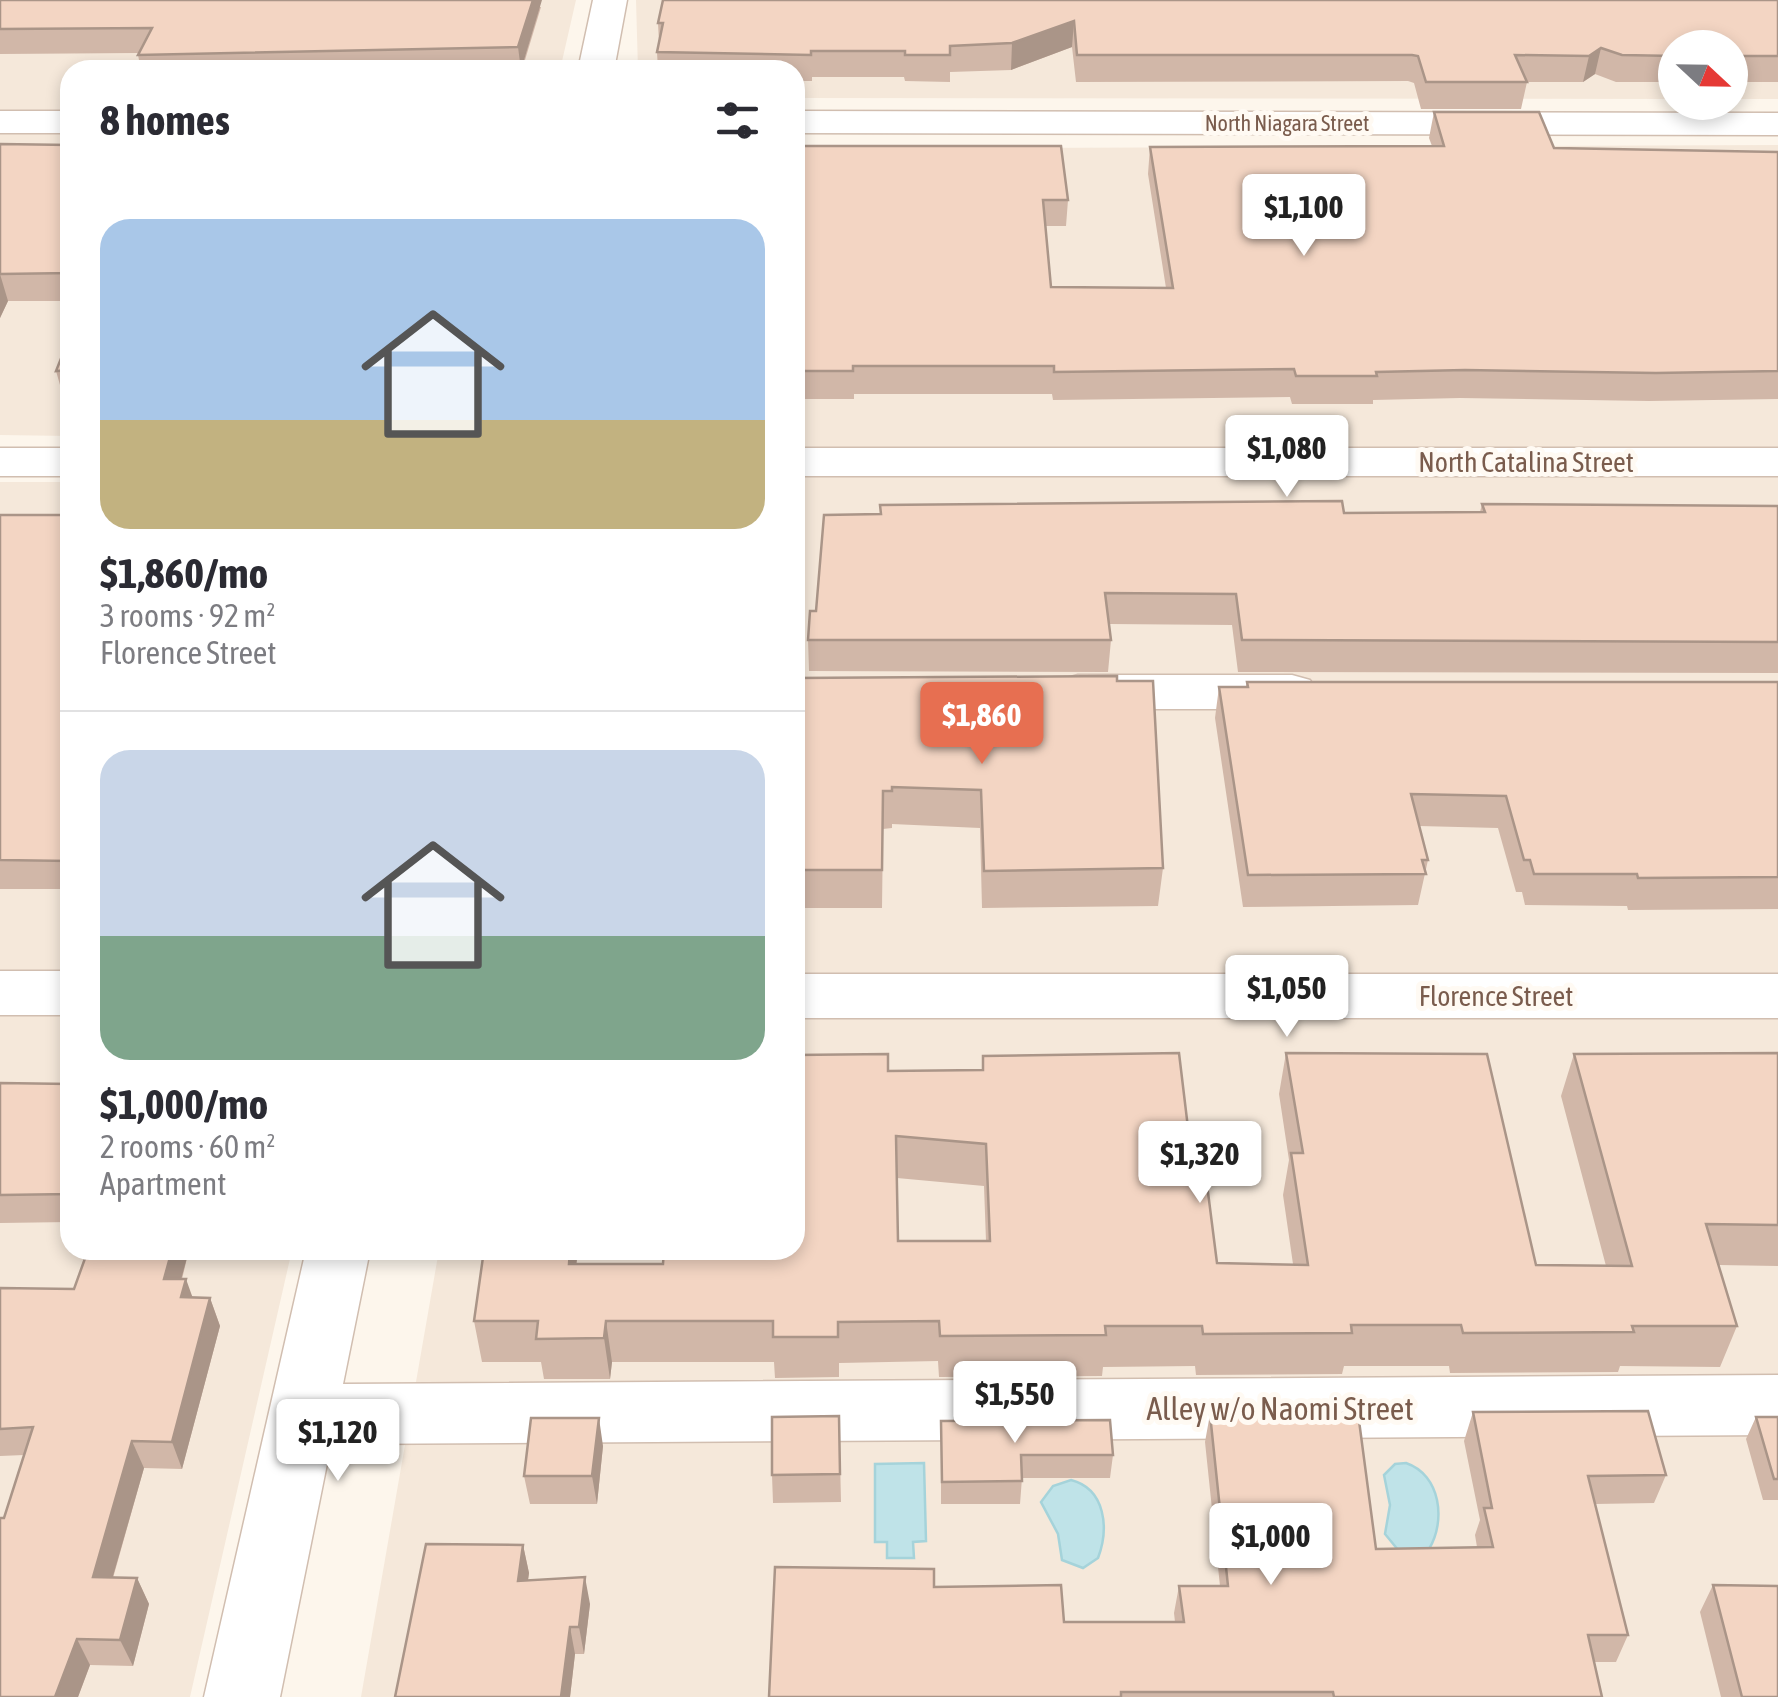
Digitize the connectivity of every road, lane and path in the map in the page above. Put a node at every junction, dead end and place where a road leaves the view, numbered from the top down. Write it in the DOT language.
graph roads {
  1 [pos="610,0"];
  2 [pos="598,60"];
  3 [pos="0,122"];
  4 [pos="60,122"];
  5 [pos="805,122"];
  6 [pos="1778,124"];
  7 [pos="0,462"];
  8 [pos="60,462"];
  9 [pos="805,462"];
  10 [pos="1778,462"];
  11 [pos="1031,692"];
  12 [pos="1346,692"];
  13 [pos="0,993"];
  14 [pos="60,994"];
  15 [pos="805,996"];
  16 [pos="1778,996"];
  17 [pos="336,1260"];
  18 [pos="1778,1405"];
  19 [pos="301,1414"];
  20 [pos="242,1697"];
  1 -- 2 [label="street"];
  3 -- 4 [label="street"];
  5 -- 6 [label="street, North Niagara Street"];
  7 -- 8 [label="street"];
  9 -- 10 [label="street, North Catalina Street"];
  11 -- 12 [label="street"];
  13 -- 14 [label="street"];
  15 -- 16 [label="street, Florence Street"];
  17 -- 19 [label="street"];
  18 -- 19 [label="street, Alley w/o Naomi Street"];
  19 -- 20 [label="street"];
}
